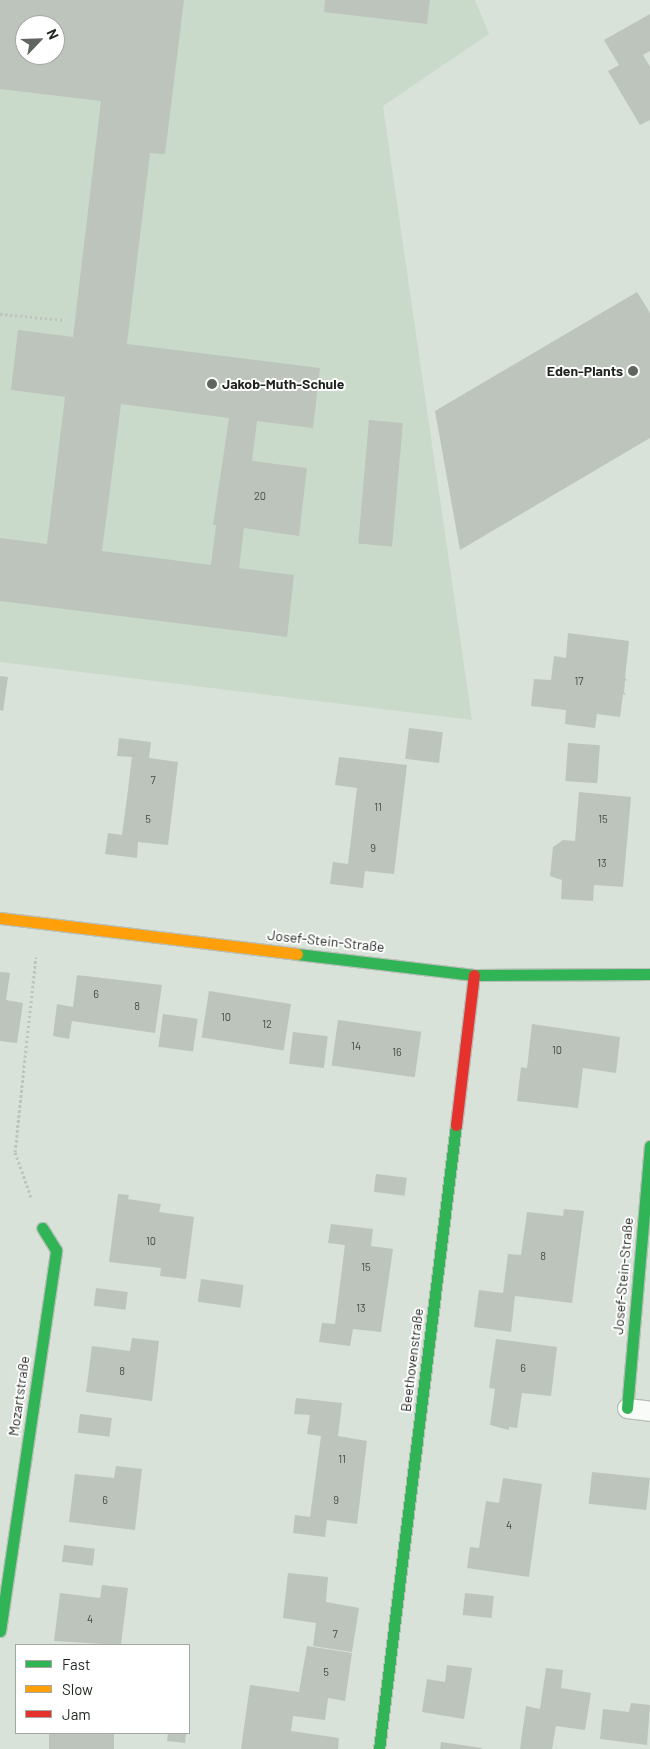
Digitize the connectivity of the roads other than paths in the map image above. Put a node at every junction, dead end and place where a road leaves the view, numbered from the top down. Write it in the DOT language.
graph roads {
  1 [pos="0,918"];
  2 [pos="474,974"];
  3 [pos="650,974"];
  4 [pos="650,1146"];
  5 [pos="42,1228"];
  6 [pos="627,1408"];
  7 [pos="650,1411"];
  8 [pos="0,1631"];
  9 [pos="379,1749"];
  1 -- 2 [label="street, Josef-Stein-Straße"];
  2 -- 3 [label="street, Josef-Stein-Straße"];
  2 -- 9 [label="street, Beethovenstraße"];
  4 -- 6 [label="street, Josef-Stein-Straße"];
  5 -- 8 [label="street, Mozartstraße"];
  6 -- 7 [label="lane"];
}
